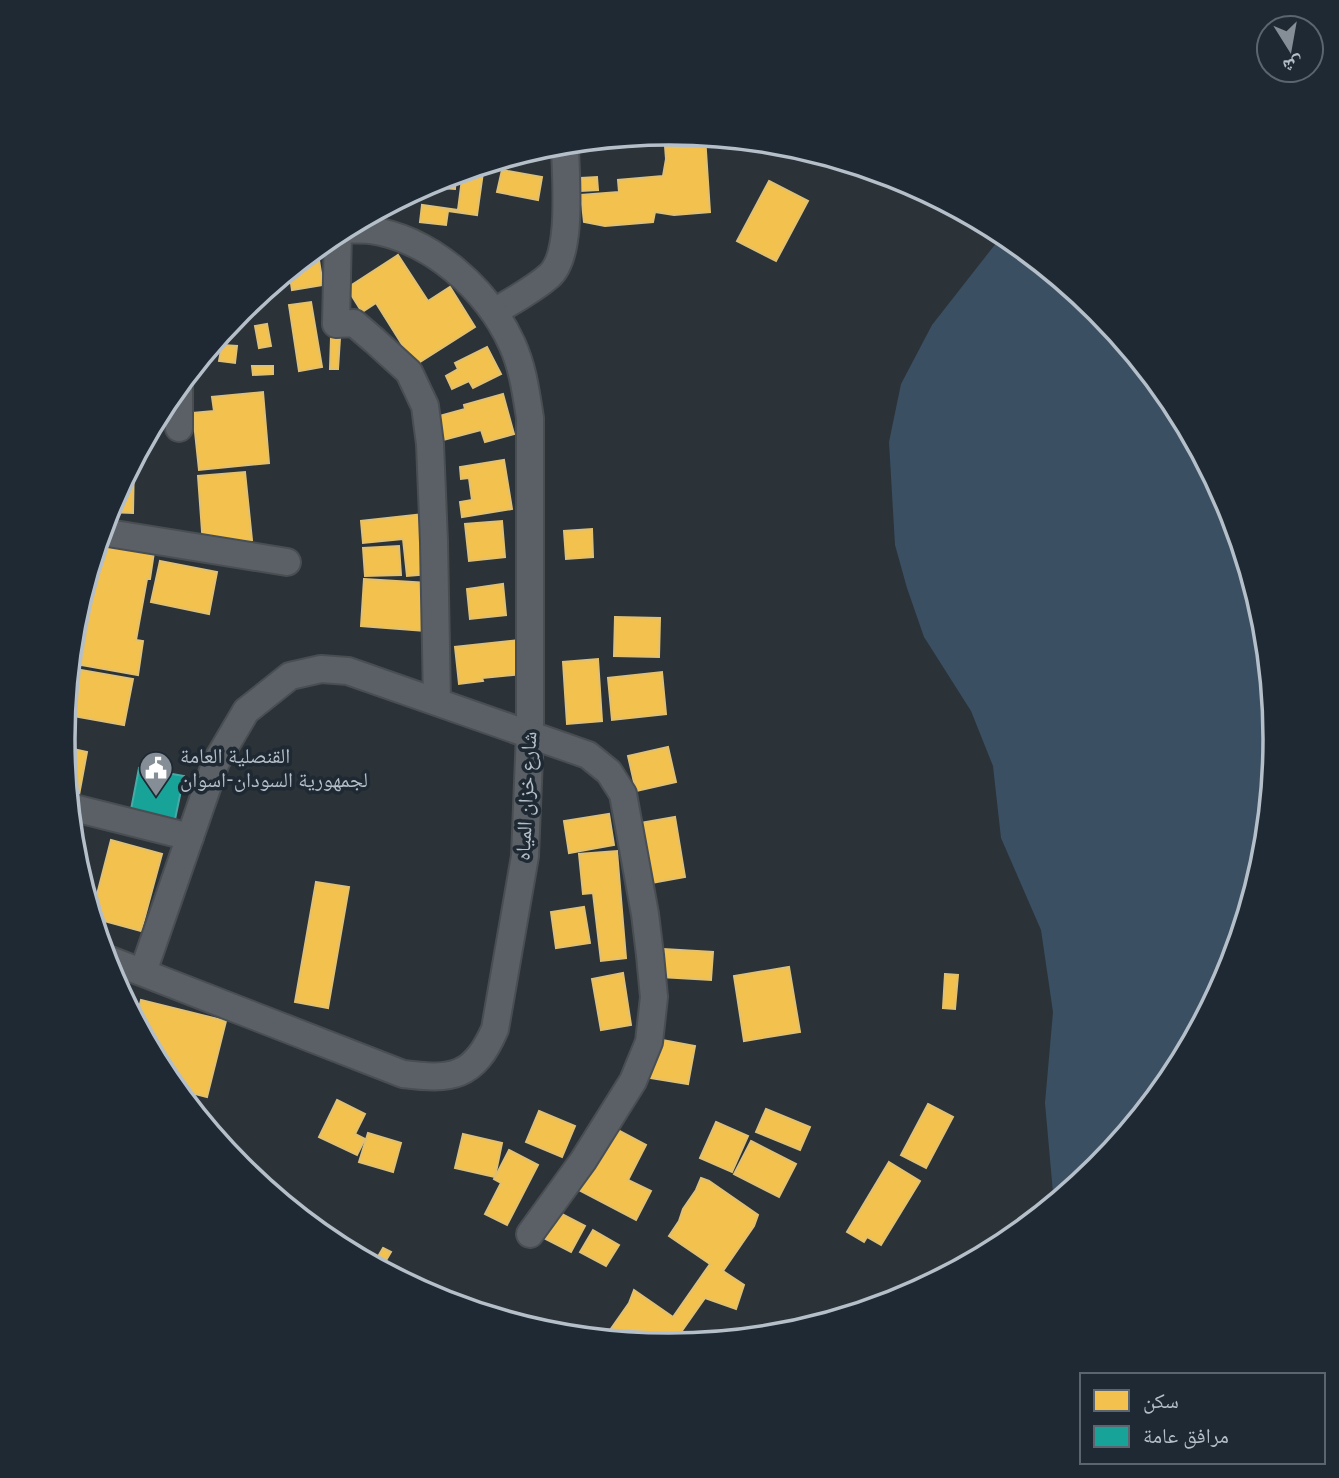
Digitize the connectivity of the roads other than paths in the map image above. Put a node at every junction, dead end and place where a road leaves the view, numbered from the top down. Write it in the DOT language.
graph roads {
  1 [pos="565,154"];
  2 [pos="362,230"];
  3 [pos="339,245"];
  4 [pos="494,312"];
  5 [pos="179,404"];
  6 [pos="178,428"];
  7 [pos="112,534"];
  8 [pos="287,562"];
  9 [pos="437,701"];
  10 [pos="530,733"];
  11 [pos="79,809"];
  12 [pos="190,837"];
  13 [pos="119,963"];
  14 [pos="143,972"];
  15 [pos="530,1234"];
  1 -- 4 [label="street"];
  2 -- 4 [label="street, شارع خزان المياه"];
  3 -- 9 [label="street"];
  4 -- 10 [label="street, شارع خزان المياه"];
  5 -- 6 [label="street"];
  7 -- 8 [label="street"];
  9 -- 10 [label="street"];
  9 -- 12 [label="street"];
  10 -- 14 [label="street, شارع خزان المياه"];
  10 -- 15 [label="street"];
  11 -- 12 [label="street"];
  12 -- 14 [label="street"];
  13 -- 14 [label="street, شارع خزان المياه"];
}
